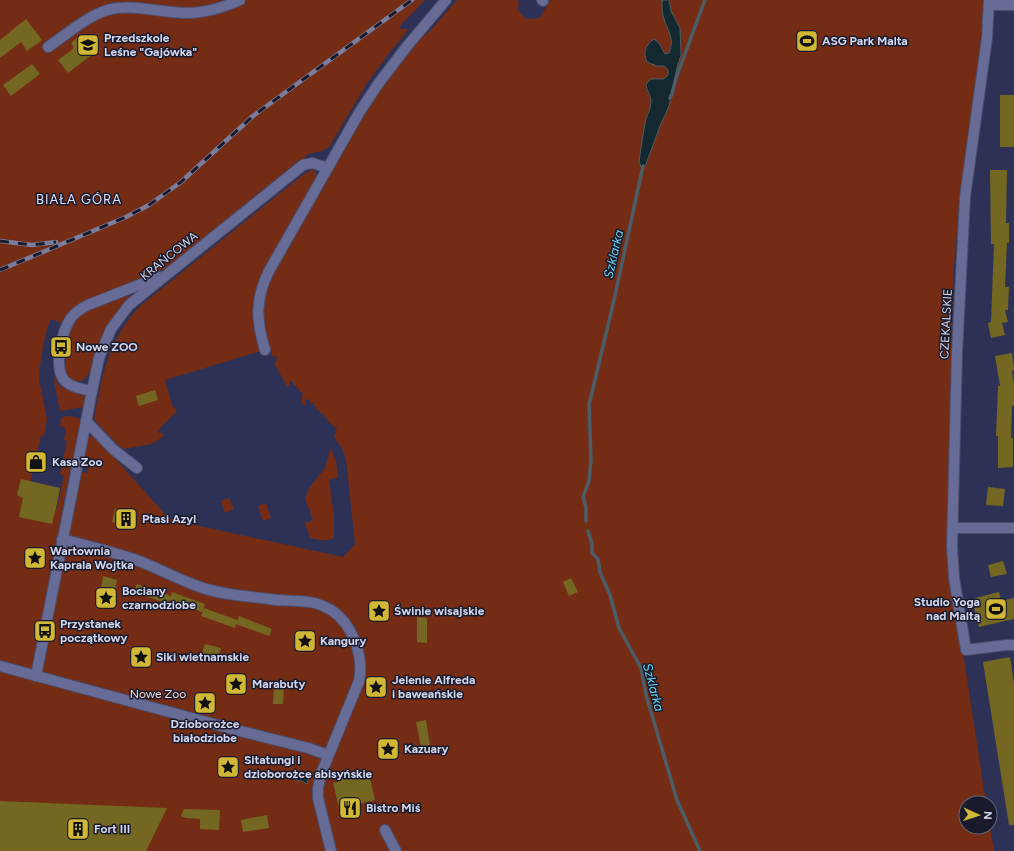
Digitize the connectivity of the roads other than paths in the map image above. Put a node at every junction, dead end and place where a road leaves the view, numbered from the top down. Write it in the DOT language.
graph roads {
  1 [pos="240,0"];
  2 [pos="446,0"];
  3 [pos="989,2"];
  4 [pos="1014,5"];
  5 [pos="48,47"];
  6 [pos="328,168"];
  7 [pos="167,274"];
  8 [pos="265,350"];
  9 [pos="92,391"];
  10 [pos="86,421"];
  11 [pos="137,468"];
  12 [pos="952,528"];
  13 [pos="1014,528"];
  14 [pos="62,540"];
  15 [pos="1014,645"];
  16 [pos="0,666"];
  17 [pos="36,676"];
  18 [pos="328,756"];
  19 [pos="385,830"];
  20 [pos="331,851"];
  21 [pos="396,851"];
  1 -- 5 [label="street"];
  2 -- 6 [label="street"];
  3 -- 4 [label="street"];
  3 -- 12 [label="street, CZEKALSKIE"];
  6 -- 7 [label="street, KRAŃCOWA"];
  6 -- 8 [label="street"];
  7 -- 9 [label="street, KRAŃCOWA"];
  7 -- 9 [label="street"];
  9 -- 10 [label="street, KRAŃCOWA"];
  10 -- 11 [label="street"];
  10 -- 14 [label="street, KRAŃCOWA"];
  12 -- 13 [label="street"];
  12 -- 15 [label="street, CZEKALSKIE"];
  14 -- 17 [label="street, KRAŃCOWA"];
  14 -- 18 [label="street"];
  16 -- 17 [label="street"];
  17 -- 18 [label="street"];
  18 -- 20 [label="street"];
  19 -- 21 [label="street"];
}
